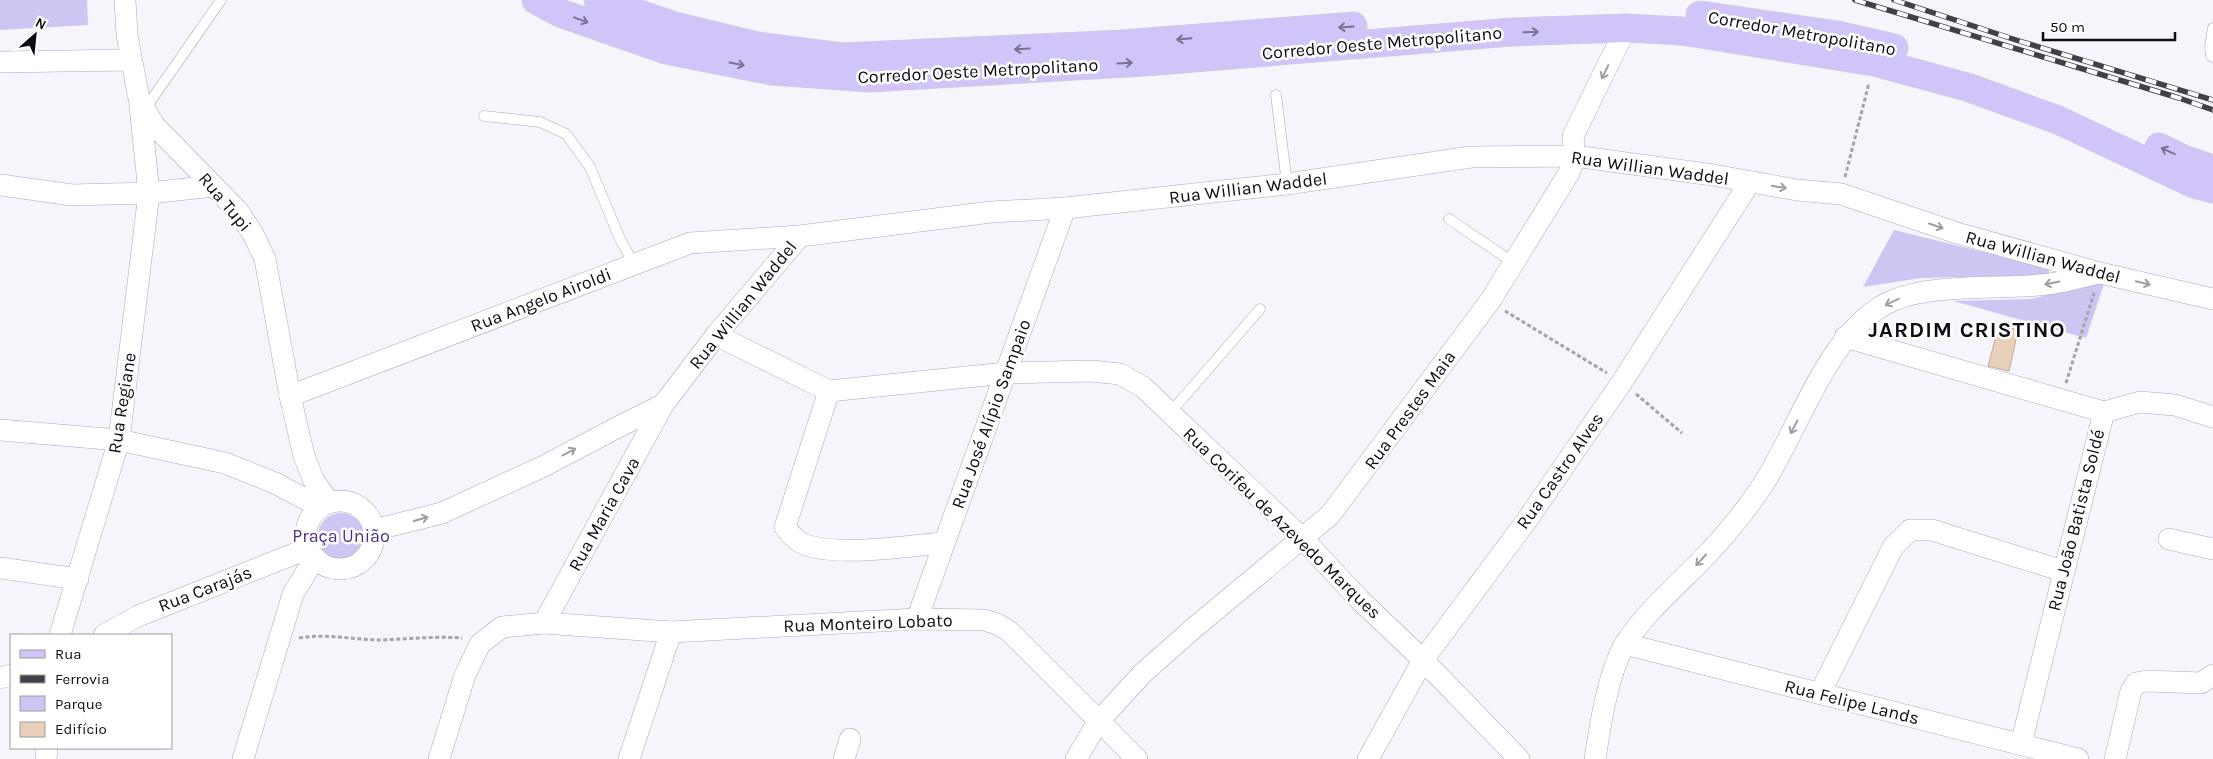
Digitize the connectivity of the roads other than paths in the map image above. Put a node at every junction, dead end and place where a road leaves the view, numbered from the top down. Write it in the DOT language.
graph roads {
  1 [pos="125,0"];
  2 [pos="221,0"];
  3 [pos="536,0"];
  4 [pos="598,0"];
  5 [pos="1753,22"];
  6 [pos="1626,28"];
  7 [pos="2213,28"];
  8 [pos="2213,57"];
  9 [pos="131,60"];
  10 [pos="0,62"];
  11 [pos="1276,94"];
  12 [pos="142,104"];
  13 [pos="484,116"];
  14 [pos="1575,156"];
  15 [pos="2213,169"];
  16 [pos="1750,182"];
  17 [pos="1287,184"];
  18 [pos="0,186"];
  19 [pos="214,186"];
  20 [pos="2213,189"];
  21 [pos="149,193"];
  22 [pos="1065,208"];
  23 [pos="1449,219"];
  24 [pos="800,236"];
  25 [pos="1514,263"];
  26 [pos="634,264"];
  27 [pos="2100,273"];
  28 [pos="2213,299"];
  29 [pos="1260,309"];
  30 [pos="716,334"];
  31 [pos="1845,337"];
  32 [pos="1006,373"];
  33 [pos="828,391"];
  34 [pos="290,396"];
  35 [pos="663,405"];
  36 [pos="2104,412"];
  37 [pos="1170,413"];
  38 [pos="2213,417"];
  39 [pos="0,430"];
  40 [pos="119,440"];
  41 [pos="325,505"];
  42 [pos="374,530"];
  43 [pos="1303,539"];
  44 [pos="2169,539"];
  45 [pos="944,543"];
  46 [pos="2213,549"];
  47 [pos="312,553"];
  48 [pos="0,568"];
  49 [pos="2063,571"];
  50 [pos="78,579"];
  51 [pos="917,619"];
  52 [pos="544,623"];
  53 [pos="671,632"];
  54 [pos="60,634"];
  55 [pos="106,634"];
  56 [pos="1625,644"];
  57 [pos="1423,660"];
  58 [pos="2213,675"];
  59 [pos="1820,694"];
  60 [pos="1098,722"];
  61 [pos="850,739"];
  62 [pos="2021,744"];
  63 [pos="243,759"];
  64 [pos="439,759"];
  65 [pos="629,759"];
  66 [pos="844,759"];
  67 [pos="1076,759"];
  68 [pos="1137,759"];
  69 [pos="1368,759"];
  70 [pos="1519,759"];
  71 [pos="1595,759"];
  72 [pos="2078,759"];
  73 [pos="2115,759"];
  1 -- 9 [label="street, Rua Tupi"];
  2 -- 12 [label="lane"];
  3 -- 6 [label="main road, Corredor Oeste Metropolitano, one-way"];
  5 -- 4 [label="main road, Corredor Metropolitano, one-way"];
  5 -- 6 [label="main road"];
  15 -- 5 [label="main road, Corredor Metropolitano, one-way"];
  6 -- 14 [label="street, Rua Prestes Maia, one-way"];
  6 -- 20 [label="main road, Corredor Oeste Metropolitano"];
  7 -- 8 [label="lane"];
  9 -- 10 [label="street"];
  9 -- 12 [label="street, Rua Tupi"];
  11 -- 17 [label="lane"];
  12 -- 19 [label="street, Rua Tupi"];
  12 -- 21 [label="street, Rua Regiane"];
  13 -- 26 [label="lane"];
  14 -- 16 [label="street, Rua Willian Waddel"];
  14 -- 17 [label="street, Rua Willian Waddel"];
  14 -- 25 [label="street, Rua Prestes Maia"];
  16 -- 27 [label="street, Rua Willian Waddel, one-way"];
  16 -- 57 [label="street, Rua Castro Alves"];
  17 -- 22 [label="street, Rua Willian Waddel"];
  18 -- 21 [label="street"];
  19 -- 21 [label="street"];
  19 -- 34 [label="street, Rua Tupi"];
  21 -- 40 [label="street, Rua Regiane"];
  22 -- 24 [label="street, Rua Willian Waddel"];
  22 -- 32 [label="street, Rua José Alípio Sampaio"];
  23 -- 25 [label="lane"];
  24 -- 26 [label="street, Rua Angelo Airoldi"];
  24 -- 30 [label="street, Rua Willian Waddel"];
  25 -- 43 [label="street, Rua Prestes Maia"];
  26 -- 34 [label="street, Rua Angelo Airoldi"];
  27 -- 28 [label="street, Rua Willian Waddel, one-way"];
  27 -- 31 [label="street, one-way"];
  29 -- 37 [label="lane"];
  30 -- 33 [label="street"];
  30 -- 35 [label="street, Rua Willian Waddel"];
  31 -- 36 [label="street, Rua João Batista Soldé"];
  31 -- 56 [label="street, one-way"];
  32 -- 33 [label="street, Rua Corifeu de Azevedo Marques"];
  32 -- 37 [label="street, Rua Corifeu de Azevedo Marques"];
  32 -- 45 [label="street, Rua José Alípio Sampaio"];
  33 -- 45 [label="street"];
  34 -- 41 [label="street, Rua Tupi"];
  42 -- 35 [label="street, Rua Willian Waddel, one-way"];
  35 -- 52 [label="street, Rua Maria Cava"];
  36 -- 38 [label="street"];
  36 -- 49 [label="street, Rua João Batista Soldé"];
  37 -- 43 [label="street, Rua Corifeu de Azevedo Marques"];
  39 -- 40 [label="street"];
  40 -- 41 [label="street"];
  40 -- 50 [label="street, Rua Regiane"];
  41 -- 42 [label="street"];
  41 -- 47 [label="street"];
  42 -- 47 [label="street"];
  43 -- 57 [label="street, Rua Corifeu de Azevedo Marques"];
  43 -- 60 [label="street, Rua Prestes Maia"];
  44 -- 46 [label="street"];
  45 -- 51 [label="street, Rua José Alípio Sampaio"];
  47 -- 55 [label="street, Rua Carajás"];
  47 -- 63 [label="street"];
  48 -- 50 [label="street"];
  49 -- 59 [label="street"];
  49 -- 62 [label="street, Rua João Batista Soldé"];
  50 -- 54 [label="street, Rua Regiane"];
  51 -- 53 [label="street, Rua Monteiro Lobato"];
  51 -- 60 [label="street, Rua Monteiro Lobato"];
  52 -- 53 [label="street, Rua Monteiro Lobato"];
  52 -- 64 [label="street, Rua Monteiro Lobato"];
  53 -- 65 [label="street"];
  56 -- 59 [label="street, Rua Felipe Lands"];
  56 -- 71 [label="street"];
  57 -- 69 [label="street, Rua Castro Alves"];
  57 -- 70 [label="street, Rua Corifeu de Azevedo Marques"];
  58 -- 73 [label="street"];
  59 -- 62 [label="street, Rua Felipe Lands"];
  60 -- 67 [label="street, Rua Prestes Maia"];
  60 -- 68 [label="street, Rua Monteiro Lobato"];
  61 -- 66 [label="street"];
  62 -- 72 [label="street, Rua Felipe Lands"];
}
